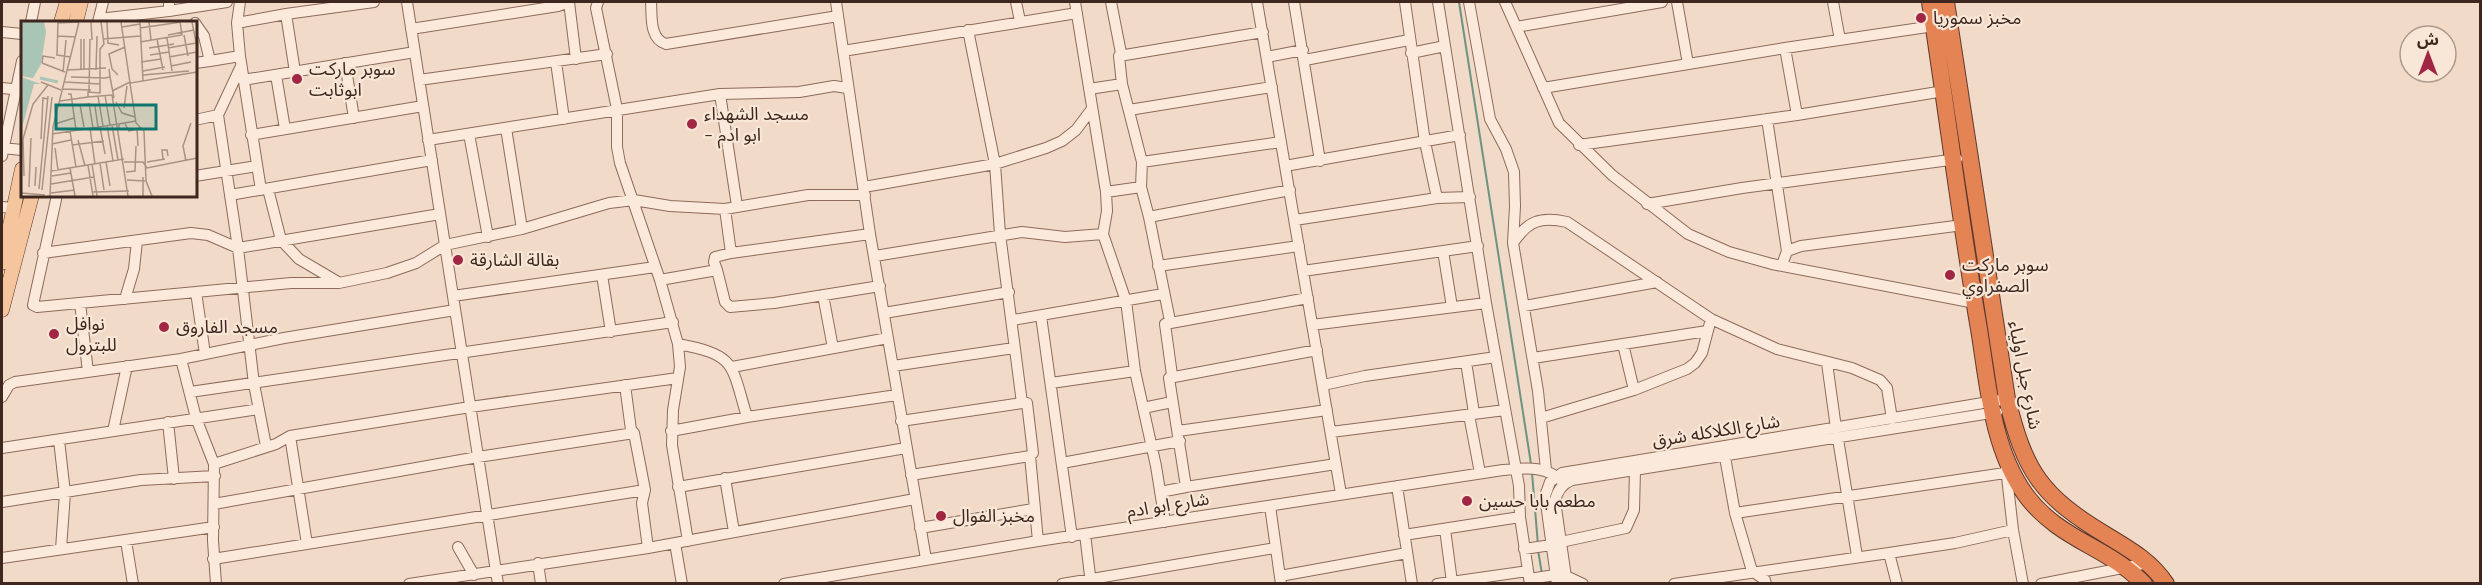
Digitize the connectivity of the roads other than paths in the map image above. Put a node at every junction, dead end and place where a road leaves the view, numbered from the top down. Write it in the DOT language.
graph roads {
  1 [pos="35,2"];
  2 [pos="67,2"];
  3 [pos="81,2"];
  4 [pos="103,2"];
  5 [pos="227,2"];
  6 [pos="240,2"];
  7 [pos="374,2"];
  8 [pos="407,2"];
  9 [pos="569,2"];
  10 [pos="598,2"];
  11 [pos="651,2"];
  12 [pos="836,2"];
  13 [pos="1016,2"];
  14 [pos="1114,2"];
  15 [pos="1271,2"];
  16 [pos="1294,2"];
  17 [pos="1405,2"];
  18 [pos="1438,2"];
  19 [pos="1469,2"];
  20 [pos="1504,2"];
  21 [pos="1662,2"];
  22 [pos="1677,2"];
  23 [pos="1833,2"];
  24 [pos="1930,2"];
  25 [pos="1946,2"];
  26 [pos="1258,3"];
  27 [pos="1617,5"];
  28 [pos="169,6"];
  29 [pos="1076,7"];
  30 [pos="181,9"];
  31 [pos="286,14"];
  32 [pos="838,16"];
  33 [pos="31,21"];
  34 [pos="61,21"];
  35 [pos="76,21"];
  36 [pos="99,21"];
  37 [pos="193,21"];
  38 [pos="1020,21"];
  39 [pos="237,23"];
  40 [pos="196,24"];
  41 [pos="1934,26"];
  42 [pos="1516,27"];
  43 [pos="411,29"];
  44 [pos="968,30"];
  45 [pos="2,32"];
  46 [pos="1263,32"];
  47 [pos="21,34"];
  48 [pos="1409,40"];
  49 [pos="1840,40"];
  50 [pos="1446,46"];
  51 [pos="1785,48"];
  52 [pos="843,51"];
  53 [pos="415,52"];
  54 [pos="1411,53"];
  55 [pos="607,54"];
  56 [pos="1304,55"];
  57 [pos="1119,56"];
  58 [pos="1267,57"];
  59 [pos="576,59"];
  60 [pos="210,61"];
  61 [pos="240,61"];
  62 [pos="556,62"];
  63 [pos="196,63"];
  64 [pos="345,63"];
  65 [pos="1688,64"];
  66 [pos="21,71"];
  67 [pos="295,72"];
  68 [pos="276,75"];
  69 [pos="243,80"];
  70 [pos="419,80"];
  71 [pos="1122,84"];
  72 [pos="1272,87"];
  73 [pos="2,88"];
  74 [pos="847,88"];
  75 [pos="1544,88"];
  76 [pos="19,90"];
  77 [pos="1089,90"];
  78 [pos="1944,91"];
  79 [pos="720,94"];
  80 [pos="423,106"];
  81 [pos="617,109"];
  82 [pos="1092,110"];
  83 [pos="1129,110"];
  84 [pos="1797,115"];
  85 [pos="218,116"];
  86 [pos="354,118"];
  87 [pos="564,119"];
  88 [pos="1767,119"];
  89 [pos="196,120"];
  90 [pos="506,128"];
  91 [pos="285,129"];
  92 [pos="470,134"];
  93 [pos="251,135"];
  94 [pos="1460,135"];
  95 [pos="428,140"];
  96 [pos="1281,142"];
  97 [pos="1425,142"];
  98 [pos="1579,145"];
  99 [pos="21,150"];
  100 [pos="2,151"];
  101 [pos="1961,158"];
  102 [pos="432,160"];
  103 [pos="1320,161"];
  104 [pos="1142,162"];
  105 [pos="995,164"];
  106 [pos="257,166"];
  107 [pos="1285,166"];
  108 [pos="21,172"];
  109 [pos="226,172"];
  110 [pos="196,176"];
  111 [pos="1776,183"];
  112 [pos="1141,187"];
  113 [pos="265,189"];
  114 [pos="1290,190"];
  115 [pos="864,191"];
  116 [pos="1106,192"];
  117 [pos="230,195"];
  118 [pos="32,196"];
  119 [pos="57,196"];
  120 [pos="1470,197"];
  121 [pos="1437,198"];
  122 [pos="634,200"];
  123 [pos="1647,204"];
  124 [pos="737,206"];
  125 [pos="7,207"];
  126 [pos="725,209"];
  127 [pos="440,214"];
  128 [pos="1149,217"];
  129 [pos="1295,220"];
  130 [pos="1963,225"];
  131 [pos="522,229"];
  132 [pos="870,234"];
  133 [pos="1000,234"];
  134 [pos="1103,234"];
  135 [pos="488,237"];
  136 [pos="281,240"];
  137 [pos="137,241"];
  138 [pos="1513,243"];
  139 [pos="445,245"];
  140 [pos="1299,246"];
  141 [pos="1478,246"];
  142 [pos="238,248"];
  143 [pos="1443,251"];
  144 [pos="1787,251"];
  145 [pos="43,253"];
  146 [pos="731,253"];
  147 [pos="875,256"];
  148 [pos="2,263"];
  149 [pos="1782,265"];
  150 [pos="1158,266"];
  151 [pos="655,267"];
  152 [pos="717,270"];
  153 [pos="1303,271"];
  154 [pos="602,275"];
  155 [pos="660,280"];
  156 [pos="1657,282"];
  157 [pos="339,283"];
  158 [pos="880,286"];
  159 [pos="242,288"];
  160 [pos="196,292"];
  161 [pos="1009,292"];
  162 [pos="1163,294"];
  163 [pos="823,295"];
  164 [pos="453,296"];
  165 [pos="1308,298"];
  166 [pos="125,299"];
  167 [pos="1126,301"];
  168 [pos="80,303"];
  169 [pos="1486,303"];
  170 [pos="1975,303"];
  171 [pos="1524,306"];
  172 [pos="1452,307"];
  173 [pos="2,310"];
  174 [pos="455,310"];
  175 [pos="884,313"];
  176 [pos="1041,316"];
  177 [pos="1711,319"];
  178 [pos="1013,320"];
  179 [pos="673,322"];
  180 [pos="1165,324"];
  181 [pos="1312,325"];
  182 [pos="1707,330"];
  183 [pos="611,332"];
  184 [pos="888,338"];
  185 [pos="678,344"];
  186 [pos="1623,344"];
  187 [pos="250,345"];
  188 [pos="833,348"];
  189 [pos="1014,348"];
  190 [pos="1317,350"];
  191 [pos="462,353"];
  192 [pos="205,354"];
  193 [pos="1496,357"];
  194 [pos="1533,358"];
  195 [pos="182,359"];
  196 [pos="1466,362"];
  197 [pos="1827,363"];
  198 [pos="127,366"];
  199 [pos="893,366"];
  200 [pos="732,367"];
  201 [pos="1135,371"];
  202 [pos="88,372"];
  203 [pos="678,378"];
  204 [pos="1169,378"];
  205 [pos="1050,383"];
  206 [pos="254,384"];
  207 [pos="625,385"];
  208 [pos="1323,385"];
  209 [pos="1634,390"];
  210 [pos="190,392"];
  211 [pos="897,395"];
  212 [pos="2,397"];
  213 [pos="1172,402"];
  214 [pos="1022,403"];
  215 [pos="470,406"];
  216 [pos="2000,406"];
  217 [pos="1143,408"];
  218 [pos="259,409"];
  219 [pos="1327,410"];
  220 [pos="1505,410"];
  221 [pos="1468,415"];
  222 [pos="747,417"];
  223 [pos="196,418"];
  224 [pos="1541,418"];
  225 [pos="1892,419"];
  226 [pos="901,421"];
  227 [pos="168,422"];
  228 [pos="113,431"];
  229 [pos="671,431"];
  230 [pos="1330,432"];
  231 [pos="1837,433"];
  232 [pos="634,434"];
  233 [pos="290,436"];
  234 [pos="1179,436"];
  235 [pos="59,440"];
  236 [pos="1151,445"];
  237 [pos="266,447"];
  238 [pos="2,448"];
  239 [pos="906,448"];
  240 [pos="1030,456"];
  241 [pos="1725,457"];
  242 [pos="478,458"];
  243 [pos="1062,463"];
  244 [pos="214,464"];
  245 [pos="1336,464"];
  246 [pos="2006,468"];
  247 [pos="1514,469"];
  248 [pos="1546,470"];
  249 [pos="1635,470"];
  250 [pos="1480,473"];
  251 [pos="911,475"];
  252 [pos="215,476"];
  253 [pos="725,478"];
  254 [pos="174,479"];
  255 [pos="1561,479"];
  256 [pos="1397,486"];
  257 [pos="678,487"];
  258 [pos="1186,487"];
  259 [pos="297,490"];
  260 [pos="645,490"];
  261 [pos="1160,492"];
  262 [pos="65,493"];
  263 [pos="1341,494"];
  264 [pos="1846,496"];
  265 [pos="915,500"];
  266 [pos="2,502"];
  267 [pos="214,504"];
  268 [pos="1270,506"];
  269 [pos="1033,509"];
  270 [pos="1735,513"];
  271 [pos="488,515"];
  272 [pos="1520,518"];
  273 [pos="1165,522"];
  274 [pos="214,528"];
  275 [pos="920,528"];
  276 [pos="1445,529"];
  277 [pos="2013,530"];
  278 [pos="734,532"];
  279 [pos="1084,534"];
  280 [pos="1404,535"];
  281 [pos="1072,537"];
  282 [pos="126,541"];
  283 [pos="688,541"];
  284 [pos="1038,541"];
  285 [pos="675,543"];
  286 [pos="307,544"];
  287 [pos="1556,544"];
  288 [pos="458,547"];
  289 [pos="648,548"];
  290 [pos="1275,548"];
  291 [pos="61,549"];
  292 [pos="1524,549"];
  293 [pos="1889,553"];
  294 [pos="1407,554"];
  295 [pos="1857,556"];
  296 [pos="2,558"];
  297 [pos="213,559"];
  298 [pos="926,559"];
  299 [pos="538,563"];
  300 [pos="2148,563"];
  301 [pos="2123,566"];
  302 [pos="496,569"];
  303 [pos="1752,571"];
  304 [pos="474,575"];
  305 [pos="1136,578"];
  306 [pos="1529,578"];
  307 [pos="1561,579"];
  308 [pos="832,580"];
  309 [pos="1280,580"];
  310 [pos="1091,581"];
  311 [pos="1452,582"];
  312 [pos="133,584"];
  313 [pos="216,584"];
  314 [pos="409,584"];
  315 [pos="498,584"];
  316 [pos="541,584"];
  317 [pos="682,584"];
  318 [pos="784,584"];
  319 [pos="1062,584"];
  320 [pos="1412,584"];
  321 [pos="1437,584"];
  322 [pos="1583,584"];
  323 [pos="1674,584"];
  324 [pos="1766,584"];
  325 [pos="1897,584"];
  326 [pos="2023,584"];
  327 [pos="2041,584"];
  328 [pos="2144,584"];
  329 [pos="2166,584"];
  1 -- 33 [label="street"];
  2 -- 34 [label="main road"];
  3 -- 35 [label="main road"];
  4 -- 36 [label="street"];
  5 -- 30 [label="street"];
  6 -- 39 [label="street"];
  7 -- 31 [label="street"];
  8 -- 43 [label="street"];
  9 -- 43 [label="street"];
  9 -- 59 [label="street"];
  10 -- 55 [label="street"];
  11 -- 32 [label="street"];
  12 -- 32 [label="street"];
  13 -- 38 [label="street"];
  14 -- 57 [label="street"];
  15 -- 26 [label="street"];
  16 -- 56 [label="street"];
  17 -- 48 [label="street"];
  18 -- 50 [label="street"];
  19 -- 138 [label="street"];
  20 -- 42 [label="street"];
  21 -- 27 [label="street"];
  22 -- 65 [label="street"];
  23 -- 49 [label="street"];
  24 -- 41 [label="highway, شارع جبل اولياء"];
  25 -- 101 [label="highway, شارع جبل اولياء"];
  26 -- 46 [label="street"];
  27 -- 42 [label="street"];
  28 -- 30 [label="street"];
  28 -- 36 [label="street"];
  29 -- 38 [label="street"];
  29 -- 77 [label="street"];
  30 -- 37 [label="street"];
  31 -- 39 [label="street"];
  31 -- 67 [label="street"];
  32 -- 52 [label="street"];
  38 -- 44 [label="street"];
  39 -- 61 [label="street"];
  40 -- 60 [label="street"];
  41 -- 49 [label="street"];
  41 -- 78 [label="highway, شارع جبل اولياء"];
  42 -- 75 [label="street"];
  43 -- 53 [label="street"];
  44 -- 52 [label="street"];
  44 -- 105 [label="street"];
  45 -- 47 [label="street"];
  46 -- 57 [label="street"];
  46 -- 58 [label="street"];
  48 -- 54 [label="street"];
  48 -- 56 [label="street"];
  49 -- 51 [label="street"];
  50 -- 54 [label="street"];
  50 -- 94 [label="street"];
  51 -- 65 [label="street"];
  51 -- 84 [label="street"];
  52 -- 74 [label="street"];
  53 -- 64 [label="street"];
  53 -- 70 [label="street"];
  54 -- 97 [label="street"];
  55 -- 59 [label="street"];
  55 -- 81 [label="street"];
  56 -- 58 [label="street"];
  56 -- 103 [label="street"];
  57 -- 71 [label="street"];
  58 -- 72 [label="street"];
  59 -- 62 [label="street"];
  60 -- 61 [label="street"];
  60 -- 63 [label="street"];
  61 -- 69 [label="street"];
  61 -- 85 [label="street"];
  62 -- 70 [label="street"];
  62 -- 87 [label="street"];
  64 -- 67 [label="street"];
  64 -- 86 [label="street"];
  65 -- 75 [label="street"];
  66 -- 76 [label="street"];
  67 -- 68 [label="street"];
  68 -- 69 [label="street"];
  68 -- 91 [label="street"];
  69 -- 93 [label="street"];
  70 -- 80 [label="street"];
  71 -- 77 [label="street"];
  71 -- 83 [label="street"];
  72 -- 83 [label="street"];
  72 -- 96 [label="street"];
  73 -- 76 [label="street"];
  74 -- 79 [label="street"];
  74 -- 115 [label="street"];
  75 -- 98 [label="street"];
  76 -- 100 [label="street"];
  77 -- 82 [label="street"];
  78 -- 84 [label="street"];
  78 -- 101 [label="highway, شارع جبل اولياء"];
  79 -- 81 [label="street"];
  79 -- 124 [label="street"];
  80 -- 86 [label="street"];
  80 -- 95 [label="street"];
  81 -- 87 [label="street"];
  81 -- 122 [label="street"];
  82 -- 105 [label="street"];
  82 -- 116 [label="street"];
  83 -- 104 [label="street"];
  84 -- 88 [label="street"];
  85 -- 89 [label="street"];
  85 -- 109 [label="street"];
  86 -- 91 [label="street"];
  87 -- 90 [label="street"];
  88 -- 98 [label="street"];
  88 -- 111 [label="street"];
  90 -- 92 [label="street"];
  90 -- 131 [label="street"];
  91 -- 93 [label="street"];
  92 -- 95 [label="street"];
  92 -- 135 [label="street"];
  93 -- 106 [label="street"];
  94 -- 97 [label="street"];
  94 -- 120 [label="street"];
  95 -- 102 [label="street"];
  96 -- 104 [label="street"];
  96 -- 107 [label="street"];
  97 -- 103 [label="street"];
  97 -- 121 [label="street"];
  98 -- 123 [label="street"];
  99 -- 100 [label="street"];
  101 -- 111 [label="street"];
  101 -- 130 [label="highway, شارع جبل اولياء"];
  101 -- 216 [label="highway, شارع جبل اولياء"];
  102 -- 113 [label="street"];
  102 -- 127 [label="street"];
  103 -- 107 [label="street"];
  104 -- 112 [label="street"];
  105 -- 115 [label="street"];
  105 -- 133 [label="street"];
  106 -- 109 [label="street"];
  106 -- 113 [label="street"];
  107 -- 114 [label="street"];
  108 -- 125 [label="main road"];
  109 -- 110 [label="street"];
  109 -- 117 [label="street"];
  111 -- 123 [label="street"];
  111 -- 144 [label="street"];
  112 -- 116 [label="street"];
  112 -- 128 [label="street"];
  113 -- 117 [label="street"];
  113 -- 136 [label="street"];
  114 -- 128 [label="street"];
  114 -- 129 [label="street"];
  115 -- 124 [label="street"];
  115 -- 132 [label="street"];
  116 -- 134 [label="street"];
  117 -- 142 [label="street"];
  118 -- 173 [label="main road"];
  119 -- 145 [label="street"];
  120 -- 121 [label="street"];
  120 -- 141 [label="street"];
  121 -- 129 [label="street"];
  122 -- 126 [label="street"];
  122 -- 131 [label="street"];
  122 -- 151 [label="street"];
  123 -- 149 [label="street"];
  124 -- 126 [label="street"];
  125 -- 148 [label="main road"];
  126 -- 146 [label="street"];
  127 -- 136 [label="street"];
  127 -- 139 [label="street"];
  128 -- 150 [label="street"];
  129 -- 140 [label="street"];
  130 -- 144 [label="street"];
  130 -- 170 [label="highway, شارع جبل اولياء"];
  131 -- 135 [label="street"];
  132 -- 146 [label="street"];
  132 -- 147 [label="street"];
  133 -- 134 [label="street"];
  133 -- 147 [label="street"];
  133 -- 161 [label="street"];
  134 -- 167 [label="street"];
  135 -- 139 [label="street"];
  136 -- 142 [label="street"];
  136 -- 157 [label="street"];
  137 -- 142 [label="street"];
  137 -- 145 [label="street"];
  137 -- 166 [label="street"];
  138 -- 156 [label="street"];
  138 -- 171 [label="street"];
  139 -- 157 [label="street"];
  139 -- 164 [label="street"];
  140 -- 150 [label="street"];
  140 -- 153 [label="street"];
  141 -- 143 [label="street"];
  141 -- 169 [label="street"];
  142 -- 159 [label="street"];
  143 -- 153 [label="street"];
  143 -- 172 [label="street"];
  144 -- 149 [label="street"];
  145 -- 168 [label="street"];
  146 -- 152 [label="street"];
  147 -- 158 [label="street"];
  149 -- 170 [label="street"];
  150 -- 162 [label="street"];
  151 -- 154 [label="street"];
  151 -- 155 [label="street"];
  152 -- 155 [label="street"];
  152 -- 163 [label="street"];
  153 -- 165 [label="street"];
  154 -- 164 [label="street"];
  154 -- 183 [label="street"];
  155 -- 179 [label="street"];
  156 -- 171 [label="street"];
  156 -- 177 [label="street"];
  157 -- 159 [label="street"];
  158 -- 163 [label="street"];
  158 -- 175 [label="street"];
  159 -- 160 [label="street"];
  159 -- 187 [label="street"];
  160 -- 166 [label="street"];
  160 -- 192 [label="street"];
  161 -- 175 [label="street"];
  161 -- 178 [label="street"];
  162 -- 167 [label="street"];
  162 -- 180 [label="street"];
  163 -- 188 [label="street"];
  164 -- 174 [label="street"];
  165 -- 180 [label="street"];
  165 -- 181 [label="street"];
  166 -- 168 [label="street"];
  167 -- 176 [label="street"];
  167 -- 201 [label="street"];
  168 -- 202 [label="street"];
  169 -- 172 [label="street"];
  169 -- 193 [label="street"];
  170 -- 216 [label="highway, شارع جبل اولياء"];
  171 -- 194 [label="street"];
  172 -- 181 [label="street"];
  174 -- 187 [label="street"];
  174 -- 191 [label="street"];
  175 -- 184 [label="street"];
  176 -- 178 [label="street"];
  176 -- 205 [label="street"];
  177 -- 182 [label="street"];
  177 -- 197 [label="street"];
  178 -- 189 [label="street"];
  179 -- 183 [label="street"];
  179 -- 185 [label="street"];
  180 -- 204 [label="street"];
  181 -- 190 [label="street"];
  182 -- 186 [label="street"];
  182 -- 209 [label="street"];
  183 -- 191 [label="street"];
  184 -- 188 [label="street"];
  184 -- 199 [label="street"];
  185 -- 200 [label="street"];
  185 -- 203 [label="street"];
  186 -- 194 [label="street"];
  186 -- 209 [label="street"];
  187 -- 192 [label="street"];
  187 -- 206 [label="street"];
  188 -- 200 [label="street"];
  189 -- 199 [label="street"];
  189 -- 214 [label="street"];
  190 -- 204 [label="street"];
  190 -- 208 [label="street"];
  191 -- 206 [label="street"];
  191 -- 215 [label="street"];
  192 -- 195 [label="street"];
  193 -- 196 [label="street"];
  193 -- 220 [label="street"];
  194 -- 224 [label="street"];
  195 -- 198 [label="street"];
  195 -- 210 [label="street"];
  196 -- 208 [label="street"];
  196 -- 221 [label="street"];
  197 -- 225 [label="street"];
  197 -- 231 [label="street"];
  198 -- 202 [label="street"];
  198 -- 228 [label="street"];
  199 -- 211 [label="street"];
  200 -- 222 [label="street"];
  201 -- 205 [label="street"];
  201 -- 217 [label="street"];
  202 -- 212 [label="street"];
  203 -- 207 [label="street"];
  203 -- 229 [label="street"];
  204 -- 213 [label="street"];
  205 -- 243 [label="street"];
  206 -- 210 [label="street"];
  206 -- 218 [label="street"];
  207 -- 215 [label="street"];
  207 -- 232 [label="street"];
  208 -- 219 [label="street"];
  209 -- 224 [label="street"];
  210 -- 223 [label="street"];
  211 -- 222 [label="street"];
  211 -- 226 [label="street"];
  213 -- 217 [label="street"];
  213 -- 234 [label="street"];
  214 -- 226 [label="street"];
  214 -- 240 [label="street"];
  215 -- 233 [label="street"];
  215 -- 242 [label="street"];
  216 -- 225 [label="street, شارع الكلاكله شرق"];
  216 -- 231 [label="street, شارع الكلاكله شرق"];
  216 -- 246 [label="highway, شارع جبل اولياء"];
  216 -- 300 [label="highway, شارع جبل اولياء"];
  217 -- 236 [label="street"];
  218 -- 223 [label="street"];
  218 -- 237 [label="street"];
  219 -- 230 [label="street"];
  219 -- 234 [label="street"];
  220 -- 221 [label="street"];
  220 -- 247 [label="street"];
  221 -- 230 [label="street"];
  221 -- 250 [label="street"];
  222 -- 229 [label="street"];
  223 -- 227 [label="street"];
  223 -- 244 [label="street"];
  224 -- 248 [label="street"];
  225 -- 231 [label="street, شارع الكلاكله شرق"];
  226 -- 239 [label="street"];
  227 -- 228 [label="street"];
  227 -- 254 [label="street"];
  228 -- 235 [label="street"];
  229 -- 257 [label="street"];
  230 -- 245 [label="street"];
  231 -- 241 [label="street, شارع الكلاكله شرق"];
  231 -- 255 [label="street, شارع الكلاكله شرق"];
  231 -- 264 [label="street"];
  232 -- 242 [label="street"];
  232 -- 260 [label="street"];
  233 -- 237 [label="street"];
  233 -- 259 [label="street"];
  234 -- 236 [label="street"];
  234 -- 258 [label="street"];
  235 -- 238 [label="street"];
  235 -- 262 [label="street"];
  236 -- 243 [label="street"];
  236 -- 261 [label="street"];
  237 -- 244 [label="street"];
  239 -- 251 [label="street"];
  239 -- 253 [label="street"];
  240 -- 251 [label="street"];
  240 -- 269 [label="street"];
  241 -- 249 [label="street, شارع الكلاكله شرق"];
  241 -- 270 [label="street"];
  242 -- 259 [label="street"];
  242 -- 271 [label="street"];
  243 -- 281 [label="street"];
  244 -- 252 [label="street"];
  245 -- 258 [label="street"];
  245 -- 263 [label="street"];
  246 -- 264 [label="street"];
  246 -- 277 [label="street"];
  246 -- 301 [label="highway, شارع جبل اولياء"];
  247 -- 248 [label="street, شارع ابو ادم"];
  247 -- 250 [label="street, شارع ابو ادم"];
  247 -- 272 [label="street"];
  248 -- 255 [label="street, شارع ابو ادم"];
  249 -- 255 [label="street, شارع الكلاكله شرق"];
  249 -- 287 [label="street"];
  250 -- 256 [label="street, شارع ابو ادم"];
  251 -- 265 [label="street"];
  252 -- 254 [label="street"];
  252 -- 267 [label="street"];
  253 -- 257 [label="street"];
  253 -- 278 [label="street"];
  254 -- 262 [label="street"];
  255 -- 287 [label="street"];
  256 -- 263 [label="street, شارع ابو ادم"];
  256 -- 280 [label="street"];
  257 -- 283 [label="street"];
  258 -- 261 [label="street"];
  259 -- 267 [label="street"];
  259 -- 286 [label="street"];
  260 -- 271 [label="street"];
  260 -- 289 [label="street"];
  261 -- 273 [label="street"];
  262 -- 266 [label="street"];
  262 -- 291 [label="street"];
  263 -- 268 [label="street, شارع ابو ادم"];
  264 -- 270 [label="street"];
  264 -- 295 [label="street"];
  265 -- 275 [label="street"];
  265 -- 278 [label="street"];
  267 -- 274 [label="street"];
  268 -- 273 [label="street, شارع ابو ادم"];
  268 -- 290 [label="street"];
  269 -- 275 [label="street"];
  269 -- 284 [label="street"];
  270 -- 303 [label="street"];
  271 -- 286 [label="street"];
  271 -- 302 [label="street"];
  272 -- 276 [label="street"];
  272 -- 292 [label="street"];
  273 -- 279 [label="street, شارع ابو ادم"];
  274 -- 282 [label="street"];
  274 -- 297 [label="street"];
  275 -- 298 [label="street"];
  276 -- 280 [label="street"];
  276 -- 311 [label="street"];
  277 -- 293 [label="street"];
  277 -- 326 [label="street"];
  278 -- 283 [label="street"];
  279 -- 281 [label="street, شارع ابو ادم"];
  279 -- 310 [label="street"];
  280 -- 294 [label="street"];
  281 -- 284 [label="street, شارع ابو ادم"];
  282 -- 291 [label="street"];
  282 -- 312 [label="street"];
  283 -- 285 [label="street"];
  284 -- 298 [label="street, شارع ابو ادم"];
  285 -- 289 [label="street"];
  285 -- 317 [label="street"];
  286 -- 297 [label="street"];
  287 -- 292 [label="street"];
  287 -- 307 [label="street"];
  288 -- 304 [label="street"];
  289 -- 299 [label="street"];
  290 -- 305 [label="street"];
  290 -- 309 [label="street"];
  291 -- 296 [label="street"];
  292 -- 306 [label="street"];
  293 -- 295 [label="street"];
  293 -- 325 [label="street"];
  294 -- 309 [label="street"];
  294 -- 320 [label="street"];
  295 -- 303 [label="street"];
  297 -- 313 [label="street"];
  298 -- 308 [label="street, شارع ابو ادم"];
  299 -- 302 [label="street"];
  299 -- 316 [label="street"];
  300 -- 301 [label="street"];
  300 -- 329 [label="highway, شارع جبل اولياء"];
  301 -- 327 [label="street"];
  301 -- 328 [label="highway, شارع جبل اولياء"];
  302 -- 304 [label="street"];
  302 -- 315 [label="street"];
  303 -- 323 [label="street"];
  303 -- 324 [label="street"];
  304 -- 314 [label="street"];
  305 -- 310 [label="street"];
  306 -- 307 [label="street"];
  306 -- 311 [label="street"];
  307 -- 322 [label="street"];
  308 -- 318 [label="street, شارع ابو ادم"];
  310 -- 319 [label="street"];
  311 -- 321 [label="street"];
}
